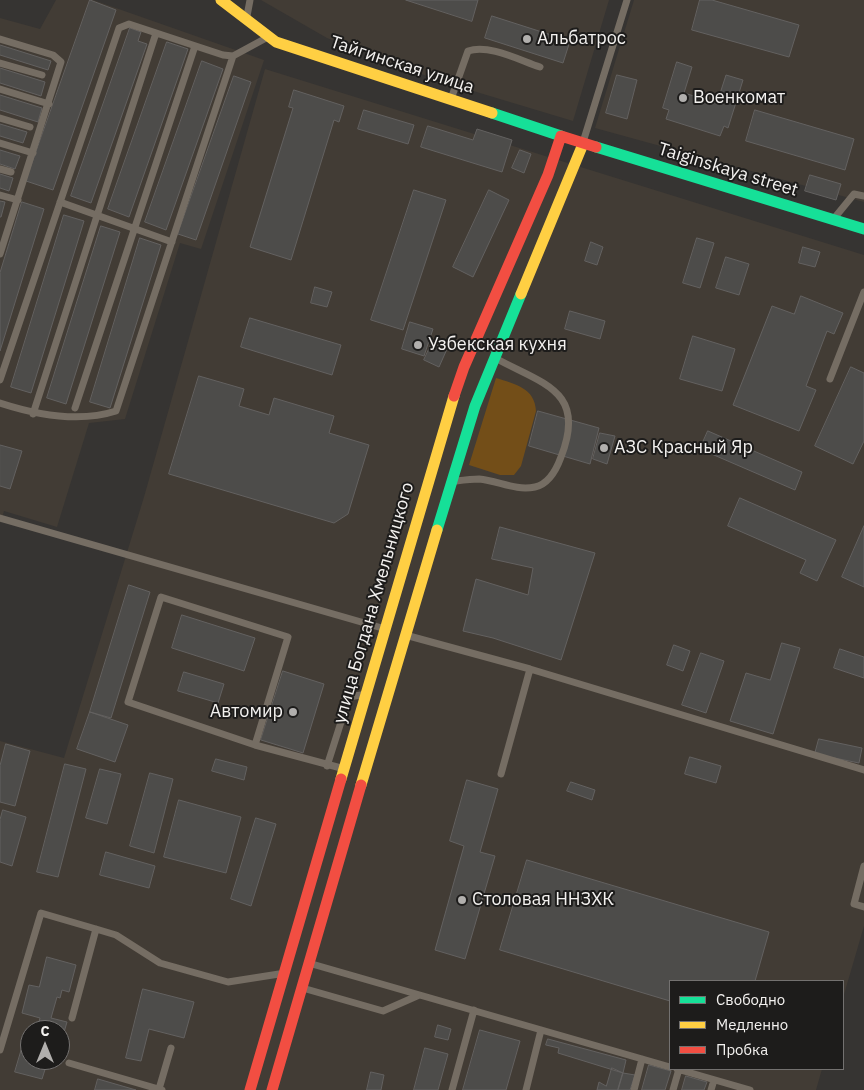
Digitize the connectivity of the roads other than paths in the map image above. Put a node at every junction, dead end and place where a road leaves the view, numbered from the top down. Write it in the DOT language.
graph roads {
  1 [pos="221,0"];
  2 [pos="250,0"];
  3 [pos="627,0"];
  4 [pos="234,5"];
  5 [pos="246,19"];
  6 [pos="156,33"];
  7 [pos="270,37"];
  8 [pos="0,39"];
  9 [pos="195,46"];
  10 [pos="233,56"];
  11 [pos="0,63"];
  12 [pos="540,67"];
  13 [pos="42,75"];
  14 [pos="0,89"];
  15 [pos="451,100"];
  16 [pos="49,104"];
  17 [pos="0,118"];
  18 [pos="30,127"];
  19 [pos="562,136"];
  20 [pos="0,143"];
  21 [pos="582,144"];
  22 [pos="33,153"];
  23 [pos="0,169"];
  24 [pos="11,172"];
  25 [pos="0,195"];
  26 [pos="864,196"];
  27 [pos="18,200"];
  28 [pos="60,202"];
  29 [pos="97,215"];
  30 [pos="832,221"];
  31 [pos="135,228"];
  32 [pos="864,229"];
  33 [pos="172,242"];
  34 [pos="0,253"];
  35 [pos="864,292"];
  36 [pos="493,357"];
  37 [pos="830,379"];
  38 [pos="0,380"];
  39 [pos="0,404"];
  40 [pos="75,408"];
  41 [pos="33,414"];
  42 [pos="444,427"];
  43 [pos="466,433"];
  44 [pos="451,481"];
  45 [pos="0,518"];
  46 [pos="395,632"];
  47 [pos="530,669"];
  48 [pos="367,694"];
  49 [pos="255,745"];
  50 [pos="327,766"];
  51 [pos="344,769"];
  52 [pos="864,770"];
  53 [pos="501,774"];
  54 [pos="864,866"];
  55 [pos="864,907"];
  56 [pos="96,929"];
  57 [pos="299,960"];
  58 [pos="283,973"];
  59 [pos="303,988"];
  60 [pos="417,996"];
  61 [pos="474,1010"];
  62 [pos="72,1018"];
  63 [pos="541,1030"];
  64 [pos="171,1048"];
  65 [pos="0,1050"];
  66 [pos="642,1059"];
  67 [pos="70,1063"];
  68 [pos="669,1067"];
  69 [pos="678,1070"];
  70 [pos="681,1070"];
  71 [pos="714,1080"];
  72 [pos="160,1090"];
  73 [pos="250,1090"];
  74 [pos="272,1090"];
  75 [pos="452,1090"];
  76 [pos="526,1090"];
  77 [pos="634,1090"];
  78 [pos="673,1090"];
  79 [pos="711,1090"];
  80 [pos="750,1090"];
  1 -- 4 [label="main road, Тайгинская улица"];
  2 -- 5 [label="lane"];
  3 -- 21 [label="lane"];
  4 -- 5 [label="main road, Тайгинская улица"];
  5 -- 7 [label="main road, Тайгинская улица"];
  6 -- 9 [label="lane"];
  6 -- 28 [label="lane"];
  6 -- 29 [label="lane"];
  7 -- 10 [label="lane"];
  7 -- 15 [label="main road, Тайгинская улица"];
  8 -- 16 [label="lane"];
  9 -- 10 [label="lane"];
  9 -- 31 [label="lane"];
  10 -- 33 [label="lane"];
  11 -- 13 [label="lane"];
  12 -- 15 [label="lane"];
  14 -- 16 [label="lane"];
  15 -- 19 [label="main road, Тайгинская улица"];
  16 -- 22 [label="lane"];
  17 -- 18 [label="lane"];
  19 -- 21 [label="main road, Тайгинская улица"];
  19 -- 42 [label="main road, улица Богдана Хмельницкого"];
  20 -- 22 [label="lane"];
  21 -- 30 [label="main road, Taiginskaya street"];
  21 -- 36 [label="main road, улица Богдана Хмельницкого"];
  22 -- 27 [label="lane"];
  23 -- 24 [label="lane"];
  25 -- 27 [label="lane"];
  26 -- 30 [label="lane"];
  27 -- 34 [label="lane"];
  28 -- 29 [label="lane"];
  28 -- 38 [label="lane"];
  29 -- 31 [label="lane"];
  29 -- 41 [label="lane"];
  30 -- 32 [label="main road, Taiginskaya street"];
  31 -- 33 [label="lane"];
  31 -- 40 [label="lane"];
  33 -- 41 [label="lane"];
  35 -- 37 [label="lane"];
  36 -- 43 [label="main road, улица Богдана Хмельницкого"];
  36 -- 44 [label="lane"];
  39 -- 41 [label="lane"];
  42 -- 43 [label="main road"];
  42 -- 46 [label="main road, улица Богдана Хмельницкого"];
  43 -- 44 [label="main road, улица Богдана Хмельницкого"];
  44 -- 46 [label="main road, улица Богдана Хмельницкого"];
  45 -- 46 [label="lane"];
  46 -- 47 [label="lane"];
  46 -- 48 [label="main road, улица Богдана Хмельницкого"];
  46 -- 57 [label="main road, улица Богдана Хмельницкого"];
  47 -- 52 [label="lane"];
  47 -- 53 [label="lane"];
  48 -- 50 [label="lane"];
  48 -- 51 [label="main road, улица Богдана Хмельницкого"];
  49 -- 49 [label="lane"];
  49 -- 50 [label="lane"];
  50 -- 51 [label="lane"];
  51 -- 57 [label="main road, улица Богдана Хмельницкого"];
  54 -- 55 [label="lane"];
  56 -- 58 [label="lane"];
  56 -- 62 [label="lane"];
  56 -- 65 [label="lane"];
  57 -- 58 [label="main road, улица Богдана Хмельницкого"];
  57 -- 59 [label="main road, улица Богдана Хмельницкого"];
  57 -- 60 [label="lane"];
  58 -- 73 [label="main road, улица Богдана Хмельницкого"];
  59 -- 60 [label="lane"];
  59 -- 74 [label="main road, улица Богдана Хмельницкого"];
  60 -- 61 [label="lane"];
  61 -- 63 [label="lane"];
  61 -- 75 [label="lane"];
  63 -- 66 [label="lane"];
  63 -- 76 [label="lane"];
  64 -- 72 [label="lane"];
  66 -- 68 [label="lane"];
  66 -- 77 [label="lane"];
  67 -- 72 [label="lane"];
  69 -- 78 [label="lane"];
  70 -- 71 [label="lane"];
  71 -- 79 [label="lane"];
  71 -- 80 [label="lane"];
}
